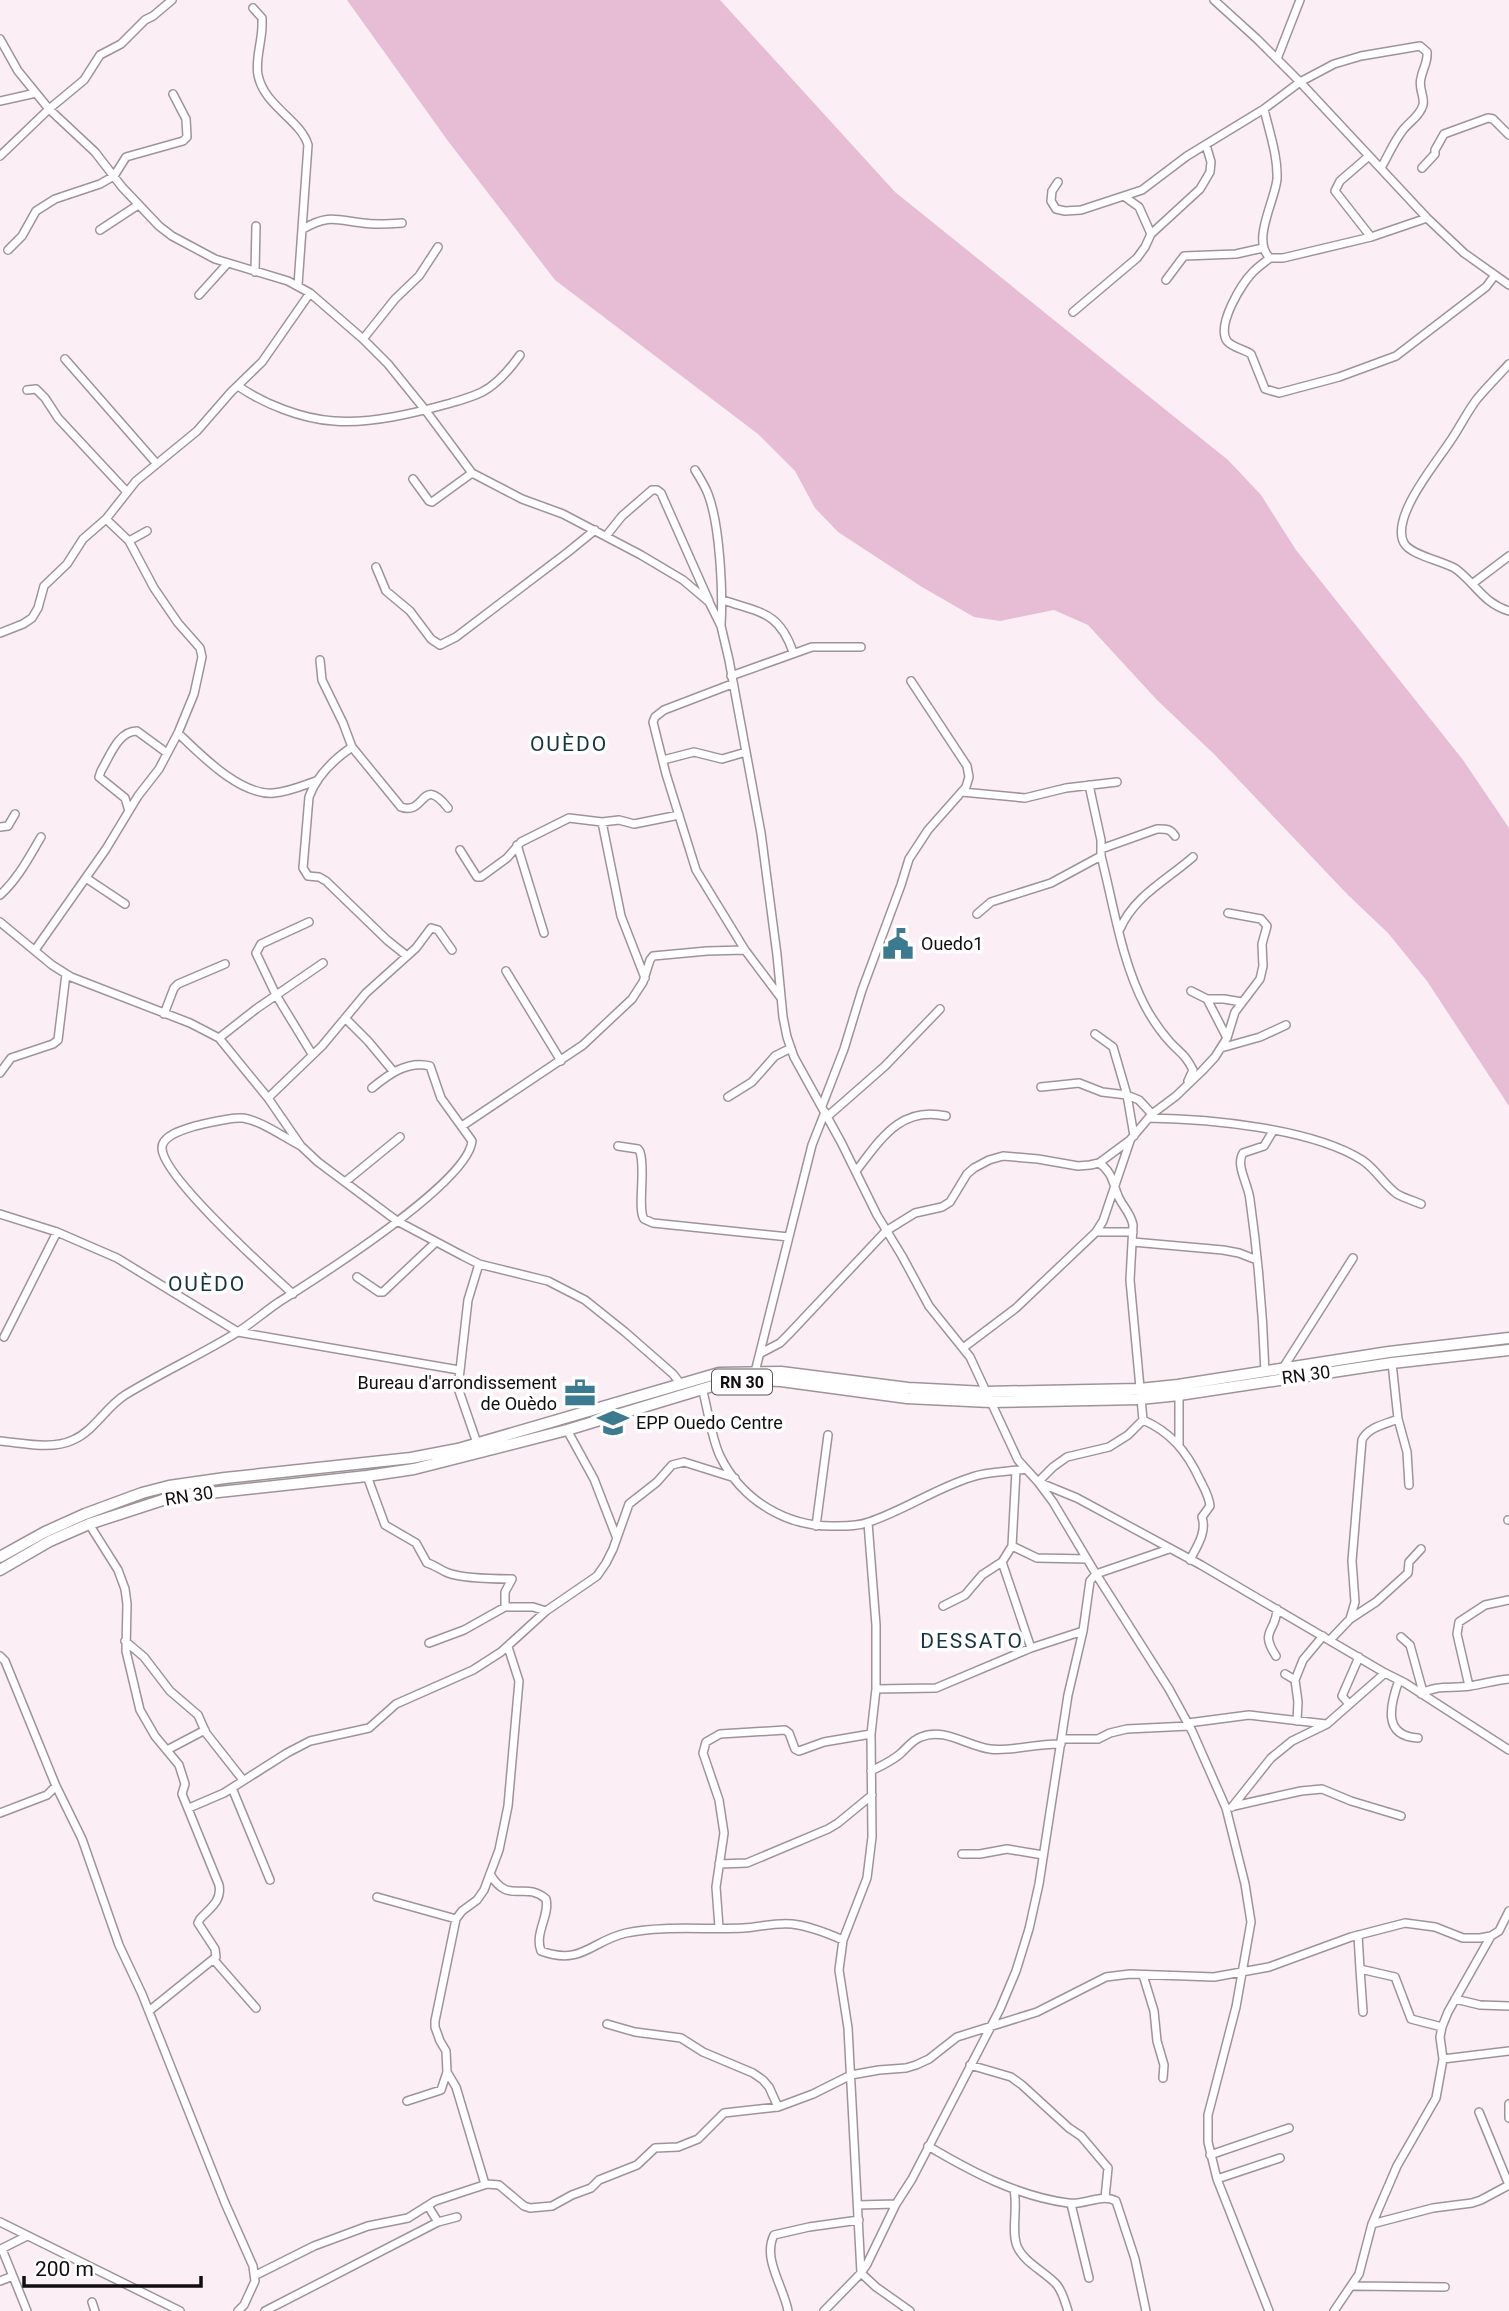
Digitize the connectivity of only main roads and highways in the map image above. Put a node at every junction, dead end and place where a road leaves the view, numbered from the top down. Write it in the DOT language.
graph roads {
  1 [pos="1509,1338"];
  2 [pos="1509,1350"];
  3 [pos="1140,1394"];
  4 [pos="988,1397"];
  5 [pos="0,1557"];
  6 [pos="0,1570"];
  1 -- 3 [label="main road, RN 30"];
  2 -- 3 [label="main road, RN 30 / RN 30"];
  3 -- 4 [label="main road, RN 30"];
  4 -- 5 [label="main road, RN 30"];
  4 -- 6 [label="main road, RN 30 / RN 30"];
}
